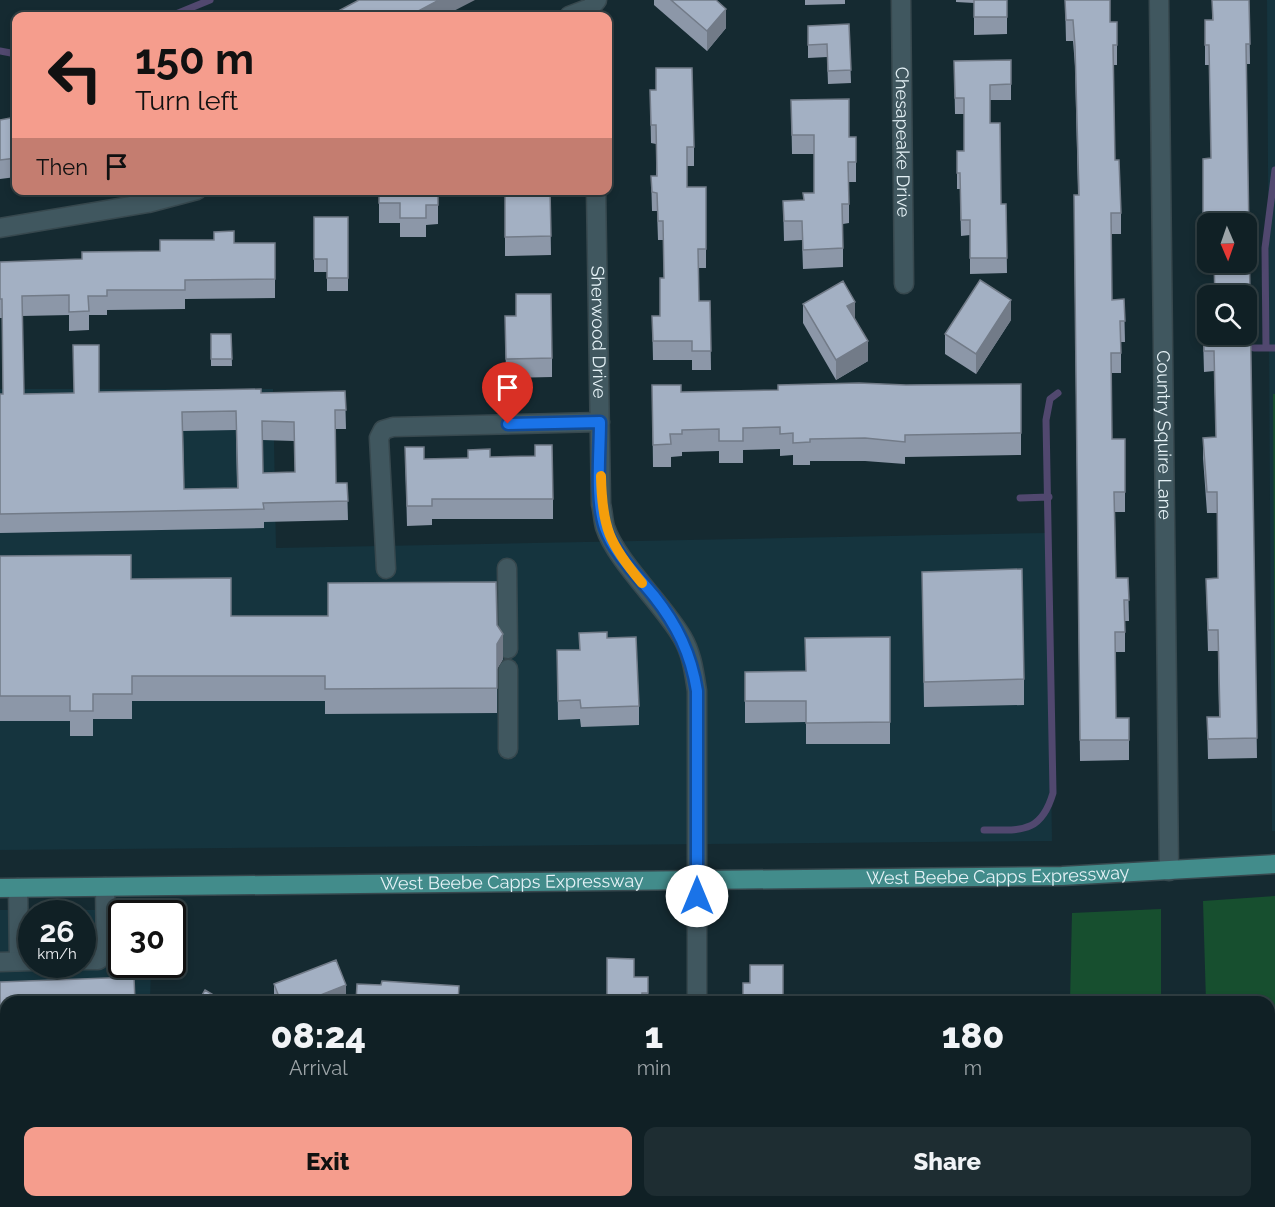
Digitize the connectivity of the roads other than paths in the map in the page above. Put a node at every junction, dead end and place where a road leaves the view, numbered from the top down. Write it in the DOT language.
graph roads {
  1 [pos="902,0"];
  2 [pos="1159,0"];
  3 [pos="178,195"];
  4 [pos="596,195"];
  5 [pos="0,228"];
  6 [pos="904,284"];
  7 [pos="600,422"];
  8 [pos="507,568"];
  9 [pos="386,569"];
  10 [pos="508,648"];
  11 [pos="508,669"];
  12 [pos="508,749"];
  13 [pos="1275,864"];
  14 [pos="1169,871"];
  15 [pos="697,880"];
  16 [pos="105,887"];
  17 [pos="9,888"];
  18 [pos="18,929"];
  19 [pos="96,960"];
  20 [pos="18,961"];
  21 [pos="0,962"];
  22 [pos="697,996"];
  1 -- 6 [label="street, Chesapeake Drive"];
  2 -- 14 [label="street, Country Squire Lane"];
  3 -- 5 [label="street"];
  4 -- 7 [label="street, Sherwood Drive"];
  7 -- 9 [label="street"];
  7 -- 15 [label="street, Sherwood Drive"];
  8 -- 10 [label="street"];
  11 -- 12 [label="street"];
  13 -- 14 [label="main road, West Beebe Capps Expressway"];
  14 -- 15 [label="main road, West Beebe Capps Expressway"];
  15 -- 16 [label="main road, West Beebe Capps Expressway"];
  15 -- 22 [label="street, Sherwood Drive"];
  16 -- 17 [label="main road, West Beebe Capps Expressway"];
  16 -- 19 [label="street"];
  17 -- 18 [label="street"];
  20 -- 21 [label="street"];
}
